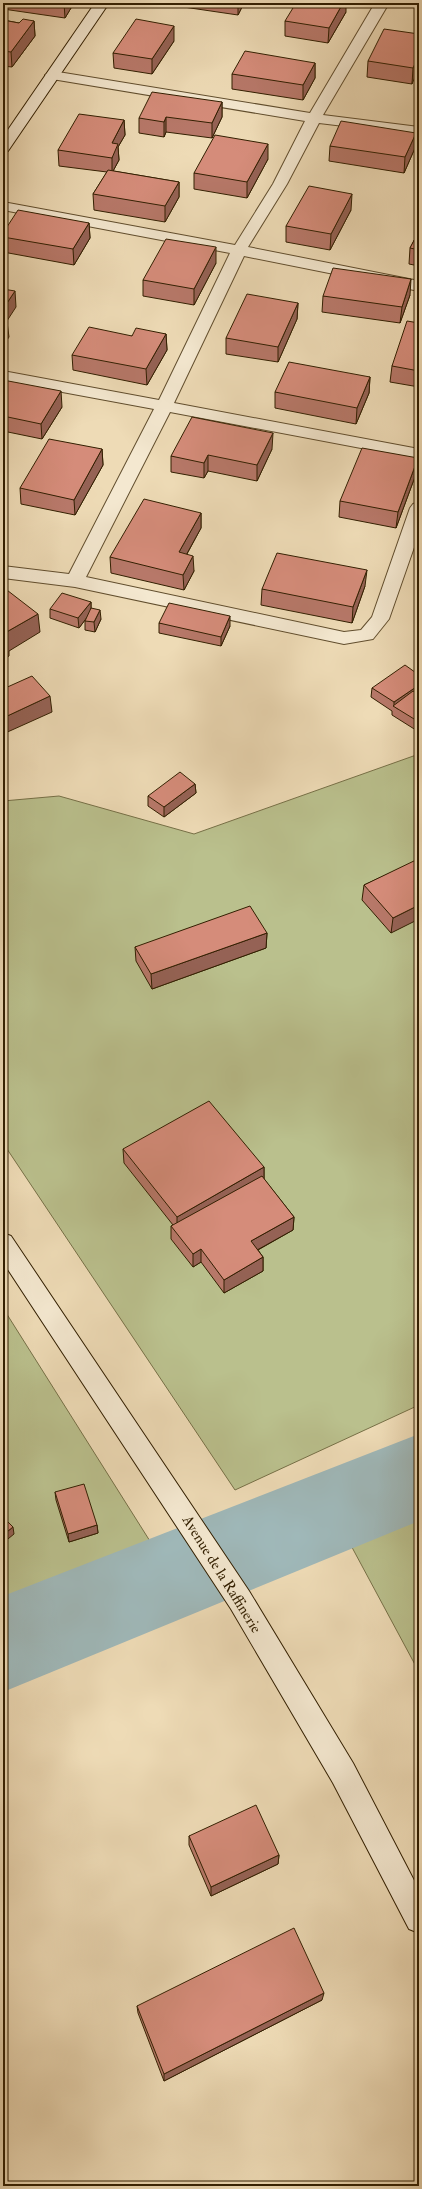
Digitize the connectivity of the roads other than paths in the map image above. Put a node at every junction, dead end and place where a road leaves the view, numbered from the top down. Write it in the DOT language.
graph roads {
  1 [pos="102,3"];
  2 [pos="382,3"];
  3 [pos="415,3"];
  4 [pos="419,4"];
  5 [pos="52,75"];
  6 [pos="314,118"];
  7 [pos="419,131"];
  8 [pos="3,148"];
  9 [pos="3,206"];
  10 [pos="239,250"];
  11 [pos="419,286"];
  12 [pos="3,376"];
  13 [pos="164,407"];
  14 [pos="419,454"];
  15 [pos="419,508"];
  16 [pos="3,572"];
  17 [pos="75,581"];
  18 [pos="3,1243"];
  19 [pos="419,1919"];
  1 -- 5 [label="street"];
  2 -- 6 [label="street"];
  3 -- 4 [label="street"];
  5 -- 6 [label="street"];
  5 -- 8 [label="street"];
  6 -- 7 [label="street"];
  6 -- 10 [label="street"];
  9 -- 10 [label="street"];
  10 -- 11 [label="street"];
  10 -- 13 [label="street"];
  12 -- 13 [label="street"];
  13 -- 14 [label="street"];
  13 -- 17 [label="street"];
  15 -- 17 [label="street"];
  16 -- 17 [label="street"];
  18 -- 19 [label="street, Avenue de la Raffinerie"];
}
